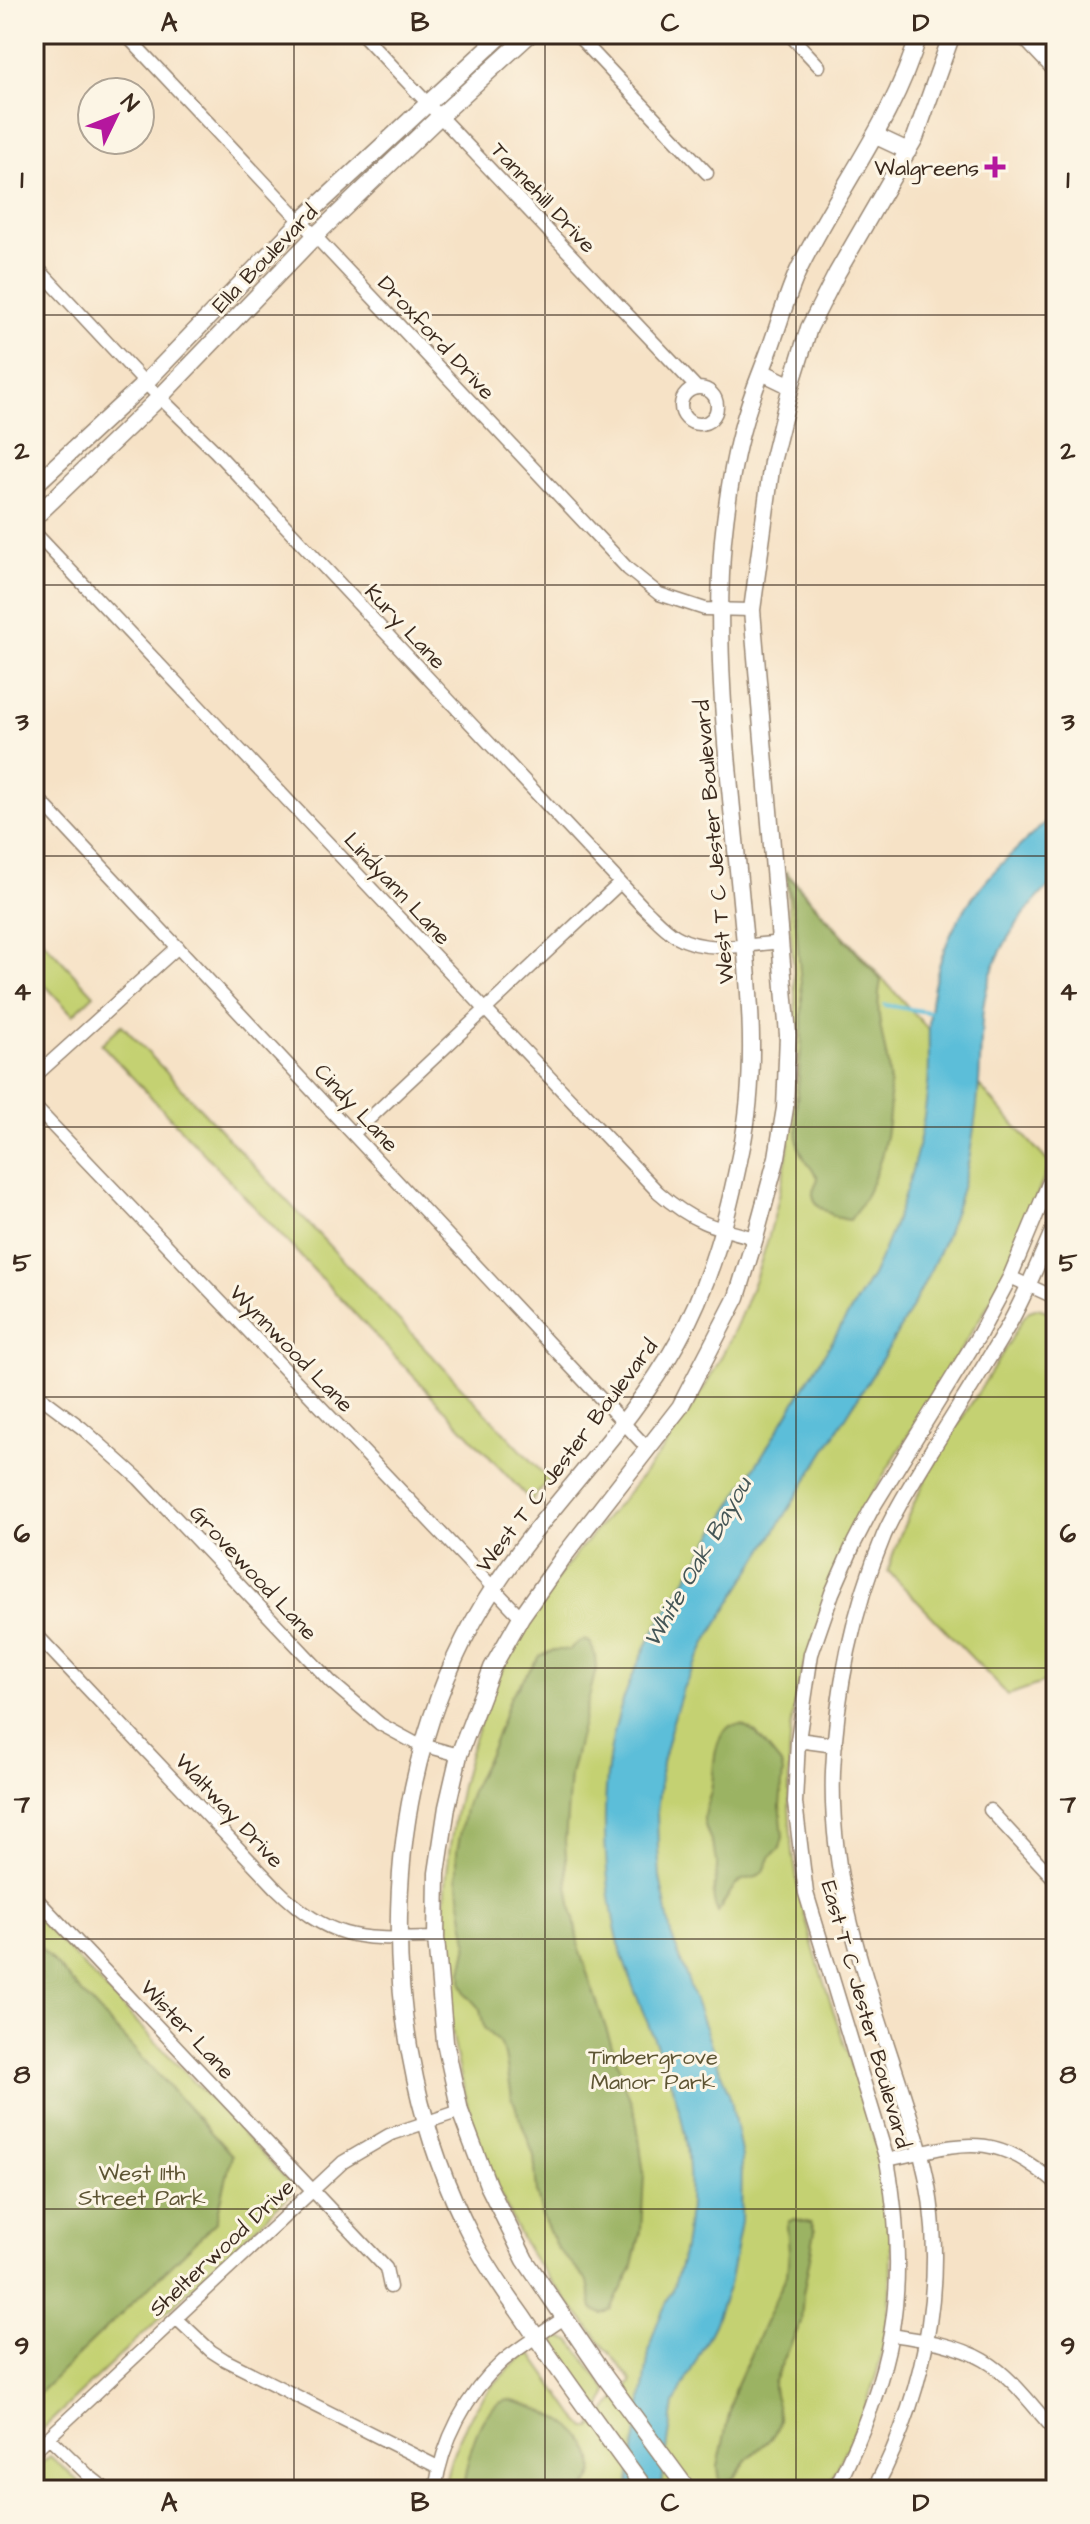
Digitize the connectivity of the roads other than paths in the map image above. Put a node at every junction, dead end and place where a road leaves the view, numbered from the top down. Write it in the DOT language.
graph roads {
  1 [pos="125,34"];
  2 [pos="362,34"];
  3 [pos="503,34"];
  4 [pos="530,34"];
  5 [pos="576,34"];
  6 [pos="789,34"];
  7 [pos="919,34"];
  8 [pos="952,34"];
  9 [pos="1022,34"];
  10 [pos="819,66"];
  11 [pos="1056,70"];
  12 [pos="427,104"];
  13 [pos="440,116"];
  14 [pos="876,136"];
  15 [pos="908,151"];
  16 [pos="707,173"];
  17 [pos="301,221"];
  18 [pos="315,236"];
  19 [pos="34,264"];
  20 [pos="762,372"];
  21 [pos="145,383"];
  22 [pos="791,386"];
  23 [pos="697,388"];
  24 [pos="160,397"];
  25 [pos="34,486"];
  26 [pos="34,518"];
  27 [pos="34,532"];
  28 [pos="720,609"];
  29 [pos="752,610"];
  30 [pos="34,794"];
  31 [pos="620,883"];
  32 [pos="781,942"];
  33 [pos="745,946"];
  34 [pos="178,947"];
  35 [pos="485,1010"];
  36 [pos="34,1077"];
  37 [pos="34,1106"];
  38 [pos="354,1133"];
  39 [pos="1056,1167"];
  40 [pos="1056,1223"];
  41 [pos="723,1230"];
  42 [pos="755,1238"];
  43 [pos="1010,1277"];
  44 [pos="1029,1286"];
  45 [pos="1056,1298"];
  46 [pos="34,1392"];
  47 [pos="623,1423"];
  48 [pos="648,1449"];
  49 [pos="494,1589"];
  50 [pos="521,1617"];
  51 [pos="34,1632"];
  52 [pos="798,1740"];
  53 [pos="424,1745"];
  54 [pos="835,1745"];
  55 [pos="459,1755"];
  56 [pos="990,1810"];
  57 [pos="1056,1881"];
  58 [pos="34,1896"];
  59 [pos="400,1938"];
  60 [pos="436,1938"];
  61 [pos="460,2111"];
  62 [pos="426,2123"];
  63 [pos="921,2153"];
  64 [pos="887,2160"];
  65 [pos="1056,2184"];
  66 [pos="312,2189"];
  67 [pos="390,2287"];
  68 [pos="176,2318"];
  69 [pos="564,2318"];
  70 [pos="892,2335"];
  71 [pos="536,2338"];
  72 [pos="927,2340"];
  73 [pos="1056,2432"];
  74 [pos="49,2437"];
  75 [pos="34,2451"];
  76 [pos="438,2467"];
  77 [pos="107,2490"];
  78 [pos="435,2490"];
  79 [pos="646,2490"];
  80 [pos="688,2490"];
  81 [pos="835,2490"];
  82 [pos="874,2490"];
  1 -- 17 [label="street, Droxford Drive"];
  2 -- 12 [label="street, Tannehill Drive"];
  3 -- 12 [label="main road, Ella Boulevard"];
  4 -- 13 [label="main road, Ella Boulevard"];
  5 -- 16 [label="street"];
  6 -- 10 [label="street"];
  7 -- 14 [label="main road, West T C Jester Boulevard"];
  8 -- 15 [label="main road"];
  9 -- 11 [label="main road"];
  12 -- 13 [label="street, Tannehill Drive"];
  12 -- 17 [label="main road, Ella Boulevard"];
  13 -- 18 [label="main road, Ella Boulevard"];
  13 -- 23 [label="street, Tannehill Drive"];
  14 -- 15 [label="main road"];
  14 -- 20 [label="main road, West T C Jester Boulevard"];
  15 -- 22 [label="main road"];
  17 -- 18 [label="street, Droxford Drive"];
  17 -- 21 [label="main road, Ella Boulevard"];
  18 -- 24 [label="main road, Ella Boulevard"];
  18 -- 28 [label="street, Droxford Drive"];
  19 -- 21 [label="street, Kury Lane"];
  20 -- 22 [label="main road"];
  20 -- 28 [label="main road, West T C Jester Boulevard"];
  21 -- 24 [label="street, Kury Lane"];
  21 -- 25 [label="main road, Ella Boulevard"];
  22 -- 29 [label="main road"];
  24 -- 26 [label="main road, Ella Boulevard"];
  24 -- 31 [label="street, Kury Lane"];
  27 -- 35 [label="street, Lindyann Lane"];
  28 -- 29 [label="street, Droxford Drive"];
  28 -- 33 [label="main road, West T C Jester Boulevard"];
  29 -- 32 [label="main road"];
  30 -- 34 [label="street, Cindy Lane"];
  31 -- 33 [label="street, Kury Lane"];
  31 -- 35 [label="street"];
  32 -- 33 [label="street, Kury Lane"];
  32 -- 42 [label="main road"];
  33 -- 41 [label="main road, West T C Jester Boulevard"];
  34 -- 36 [label="street"];
  34 -- 38 [label="street, Cindy Lane"];
  35 -- 38 [label="street"];
  35 -- 41 [label="street, Lindyann Lane"];
  37 -- 49 [label="street, Wynnwood Lane"];
  38 -- 47 [label="street, Cindy Lane"];
  39 -- 43 [label="street, East T C Jester Boulevard"];
  40 -- 44 [label="street, East T C Jester Boulevard"];
  41 -- 42 [label="street, Lindyann Lane"];
  41 -- 47 [label="main road, West T C Jester Boulevard"];
  42 -- 48 [label="main road"];
  43 -- 44 [label="street"];
  43 -- 52 [label="street, East T C Jester Boulevard"];
  44 -- 45 [label="street"];
  44 -- 54 [label="street, East T C Jester Boulevard"];
  46 -- 53 [label="street, Grovewood Lane"];
  47 -- 48 [label="street, Cindy Lane"];
  47 -- 49 [label="main road, West T C Jester Boulevard"];
  48 -- 50 [label="main road"];
  49 -- 50 [label="street, Wynnwood Lane"];
  49 -- 53 [label="main road, West T C Jester Boulevard"];
  50 -- 55 [label="main road"];
  51 -- 59 [label="street, Waltway Drive"];
  52 -- 54 [label="street"];
  52 -- 64 [label="street, East T C Jester Boulevard"];
  53 -- 55 [label="street, Grovewood Lane"];
  53 -- 59 [label="main road, West T C Jester Boulevard"];
  54 -- 63 [label="street, East T C Jester Boulevard"];
  55 -- 60 [label="main road"];
  56 -- 57 [label="street"];
  58 -- 66 [label="street, Wister Lane"];
  59 -- 60 [label="street, Waltway Drive"];
  59 -- 62 [label="main road, West T C Jester Boulevard"];
  60 -- 61 [label="main road"];
  61 -- 62 [label="street, Shelterwood Drive"];
  61 -- 69 [label="main road"];
  62 -- 66 [label="street, Shelterwood Drive"];
  62 -- 71 [label="main road, West T C Jester Boulevard"];
  63 -- 64 [label="street"];
  63 -- 65 [label="street"];
  63 -- 72 [label="street, East T C Jester Boulevard"];
  64 -- 70 [label="street, East T C Jester Boulevard"];
  66 -- 67 [label="street, Wister Lane"];
  66 -- 68 [label="street, Shelterwood Drive"];
  68 -- 74 [label="street, Shelterwood Drive"];
  68 -- 76 [label="street"];
  69 -- 71 [label="street"];
  69 -- 80 [label="main road"];
  70 -- 72 [label="street"];
  70 -- 81 [label="street, East T C Jester Boulevard"];
  71 -- 76 [label="street"];
  71 -- 79 [label="main road, West T C Jester Boulevard"];
  72 -- 73 [label="street"];
  72 -- 82 [label="street, East T C Jester Boulevard"];
  74 -- 75 [label="street, Shelterwood Drive"];
  74 -- 77 [label="street"];
  76 -- 78 [label="street"];
}
